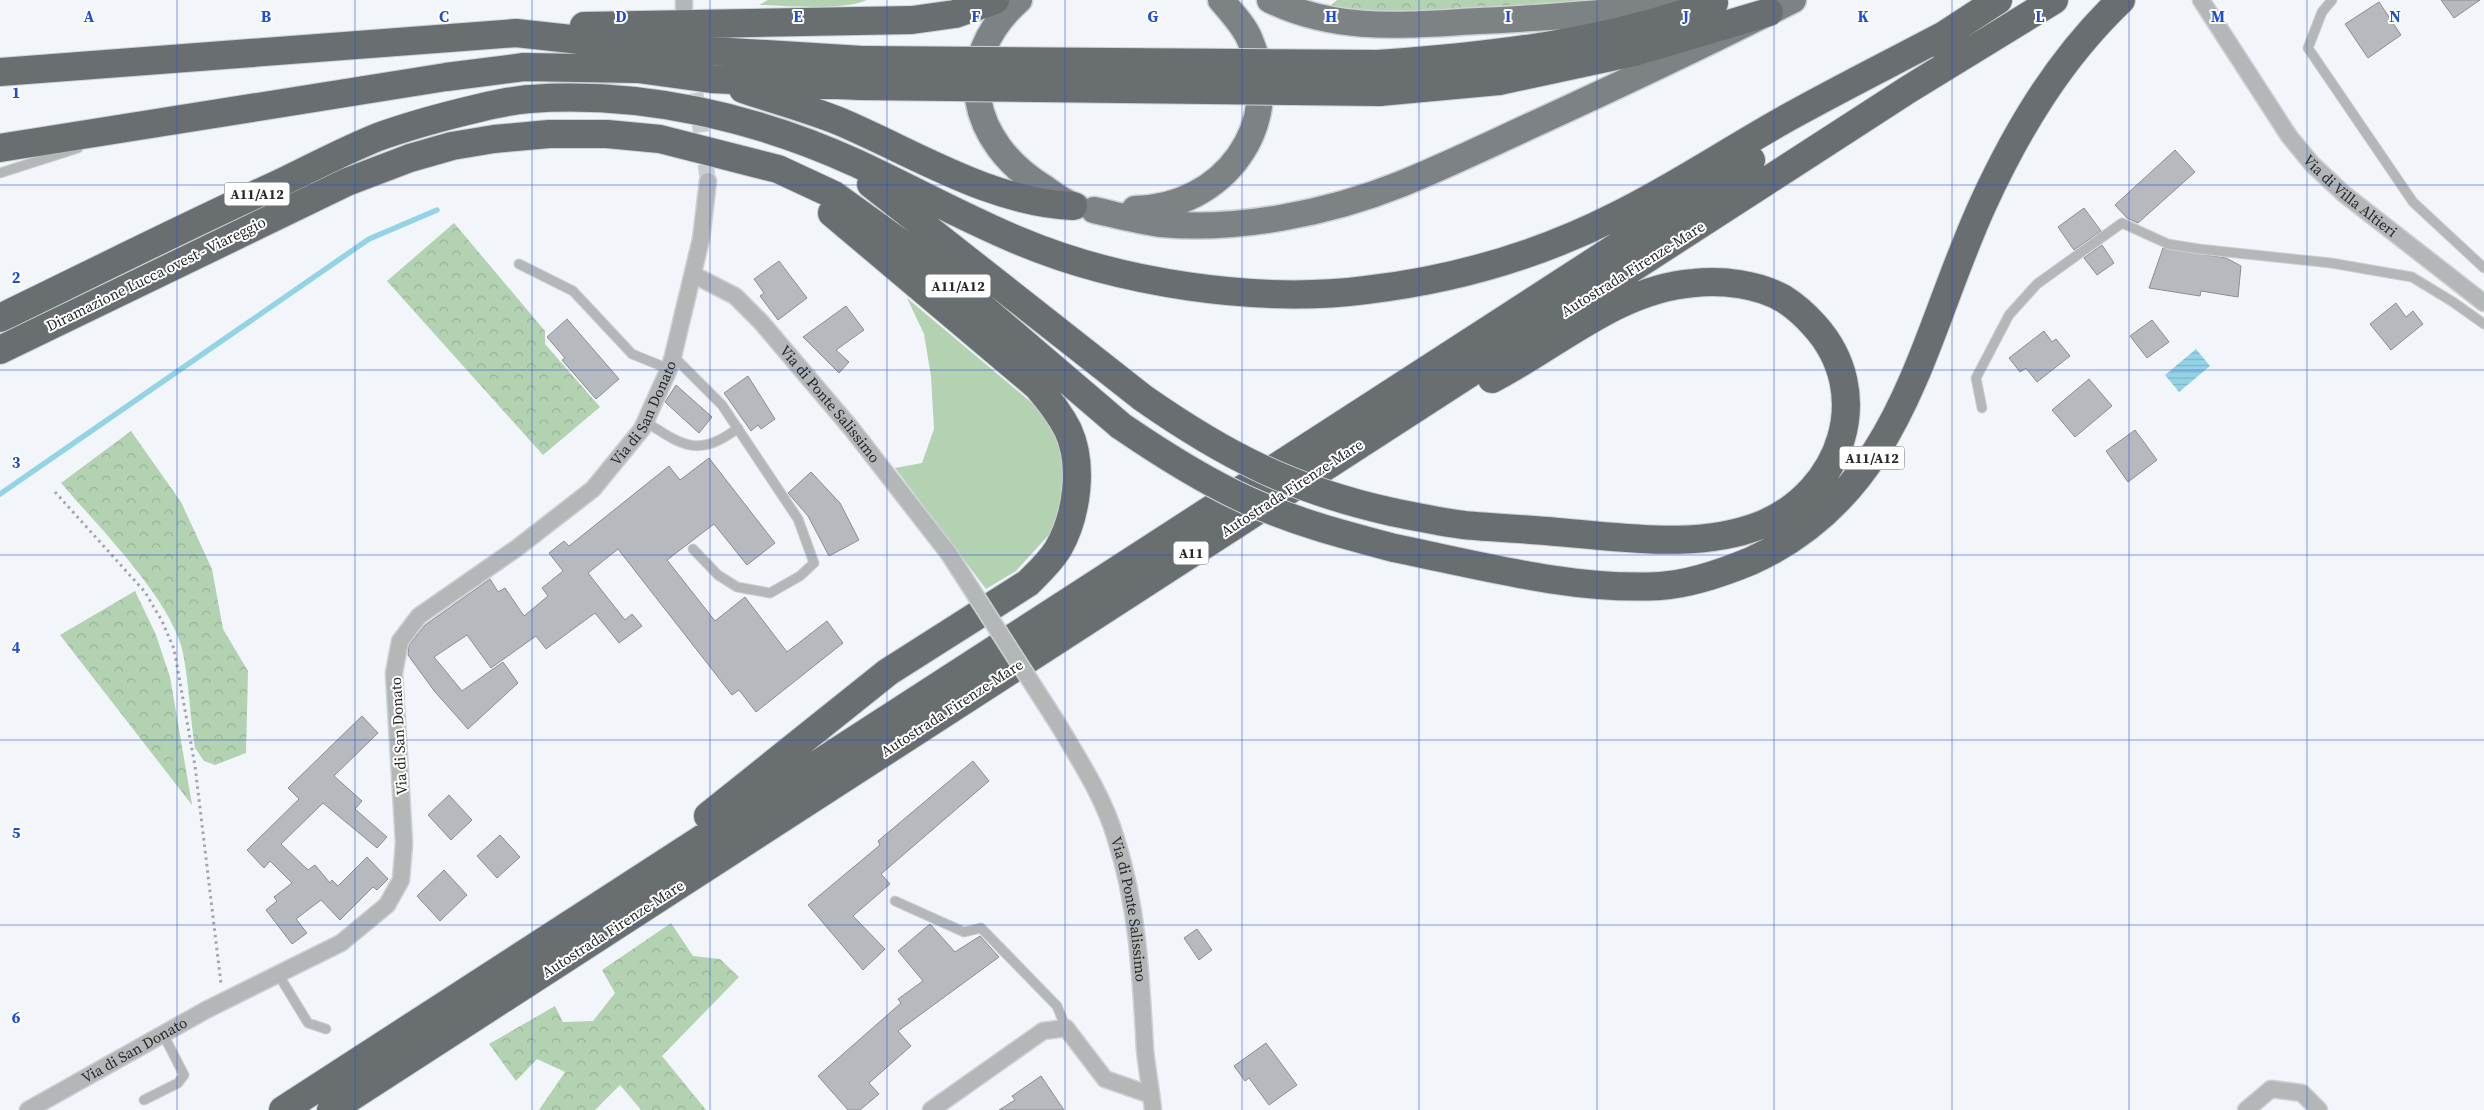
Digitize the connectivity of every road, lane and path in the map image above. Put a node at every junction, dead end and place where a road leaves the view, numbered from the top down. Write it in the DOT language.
graph roads {
  1 [pos="995,0"];
  2 [pos="1019,0"];
  3 [pos="1221,0"];
  4 [pos="1270,0"];
  5 [pos="1998,0"];
  6 [pos="2054,0"];
  7 [pos="2121,0"];
  8 [pos="2201,0"];
  9 [pos="2332,0"];
  10 [pos="1718,2"];
  11 [pos="1781,6"];
  12 [pos="516,33"];
  13 [pos="1946,34"];
  14 [pos="0,72"];
  15 [pos="861,73"];
  16 [pos="711,79"];
  17 [pos="150,125"];
  18 [pos="0,148"];
  19 [pos="831,152"];
  20 [pos="778,169"];
  21 [pos="0,173"];
  22 [pos="708,181"];
  23 [pos="1084,208"];
  24 [pos="520,264"];
  25 [pos="2484,268"];
  26 [pos="694,275"];
  27 [pos="2484,303"];
  28 [pos="0,318"];
  29 [pos="2484,324"];
  30 [pos="0,350"];
  31 [pos="671,363"];
  32 [pos="1982,408"];
  33 [pos="646,422"];
  34 [pos="738,428"];
  35 [pos="1382,430"];
  36 [pos="55,492"];
  37 [pos="693,549"];
  38 [pos="895,901"];
  39 [pos="564,928"];
  40 [pos="278,974"];
  41 [pos="223,1002"];
  42 [pos="1066,1028"];
  43 [pos="326,1029"];
  44 [pos="163,1034"];
  45 [pos="144,1100"];
  46 [pos="1152,1102"];
  47 [pos="28,1110"];
  48 [pos="283,1110"];
  49 [pos="331,1110"];
  50 [pos="931,1110"];
  51 [pos="2246,1110"];
  52 [pos="2319,1110"];
  1 -- 12 [label="highway"];
  2 -- 23 [label="main road"];
  3 -- 23 [label="main road"];
  4 -- 10 [label="main road"];
  5 -- 13 [label="highway, Autostrada Firenze-Mare / A11"];
  6 -- 35 [label="highway, Autostrada Firenze-Mare / A11"];
  7 -- 20 [label="highway, A11/A12, bridge"];
  8 -- 27 [label="street, Via di Villa Altieri"];
  9 -- 25 [label="lane"];
  10 -- 15 [label="highway, bridge"];
  11 -- 15 [label="highway, bridge"];
  11 -- 23 [label="main road"];
  12 -- 14 [label="highway"];
  12 -- 15 [label="highway"];
  13 -- 19 [label="highway, A11/A12"];
  13 -- 39 [label="highway, Autostrada Firenze-Mare / A11"];
  15 -- 16 [label="highway"];
  16 -- 17 [label="highway"];
  16 -- 23 [label="highway"];
  17 -- 18 [label="highway"];
  17 -- 21 [label="lane"];
  19 -- 28 [label="highway, Diramazione Lucca ovest - Viareggio / A11/A12"];
  19 -- 35 [label="highway, bridge"];
  20 -- 30 [label="highway, Diramazione Lucca ovest - Viareggio / A11/A12"];
  20 -- 39 [label="highway"];
  22 -- 26 [label="street, Via di San Donato"];
  24 -- 31 [label="lane"];
  26 -- 31 [label="street, Via di San Donato"];
  26 -- 46 [label="street, Via di Ponte Salissimo, bridge"];
  29 -- 32 [label="lane"];
  31 -- 33 [label="street, Via di San Donato"];
  31 -- 34 [label="lane"];
  33 -- 34 [label="lane"];
  33 -- 40 [label="street, Via di San Donato"];
  34 -- 37 [label="lane"];
  35 -- 49 [label="highway, Autostrada Firenze-Mare / A11"];
  36 -- 41 [label="path"];
  38 -- 42 [label="lane"];
  39 -- 48 [label="highway, Autostrada Firenze-Mare / A11"];
  40 -- 41 [label="street, Via di San Donato"];
  40 -- 43 [label="lane"];
  41 -- 44 [label="street, Via di San Donato"];
  42 -- 46 [label="street"];
  42 -- 50 [label="street"];
  44 -- 45 [label="lane"];
  44 -- 47 [label="street, Via di San Donato"];
  51 -- 52 [label="street"];
}
